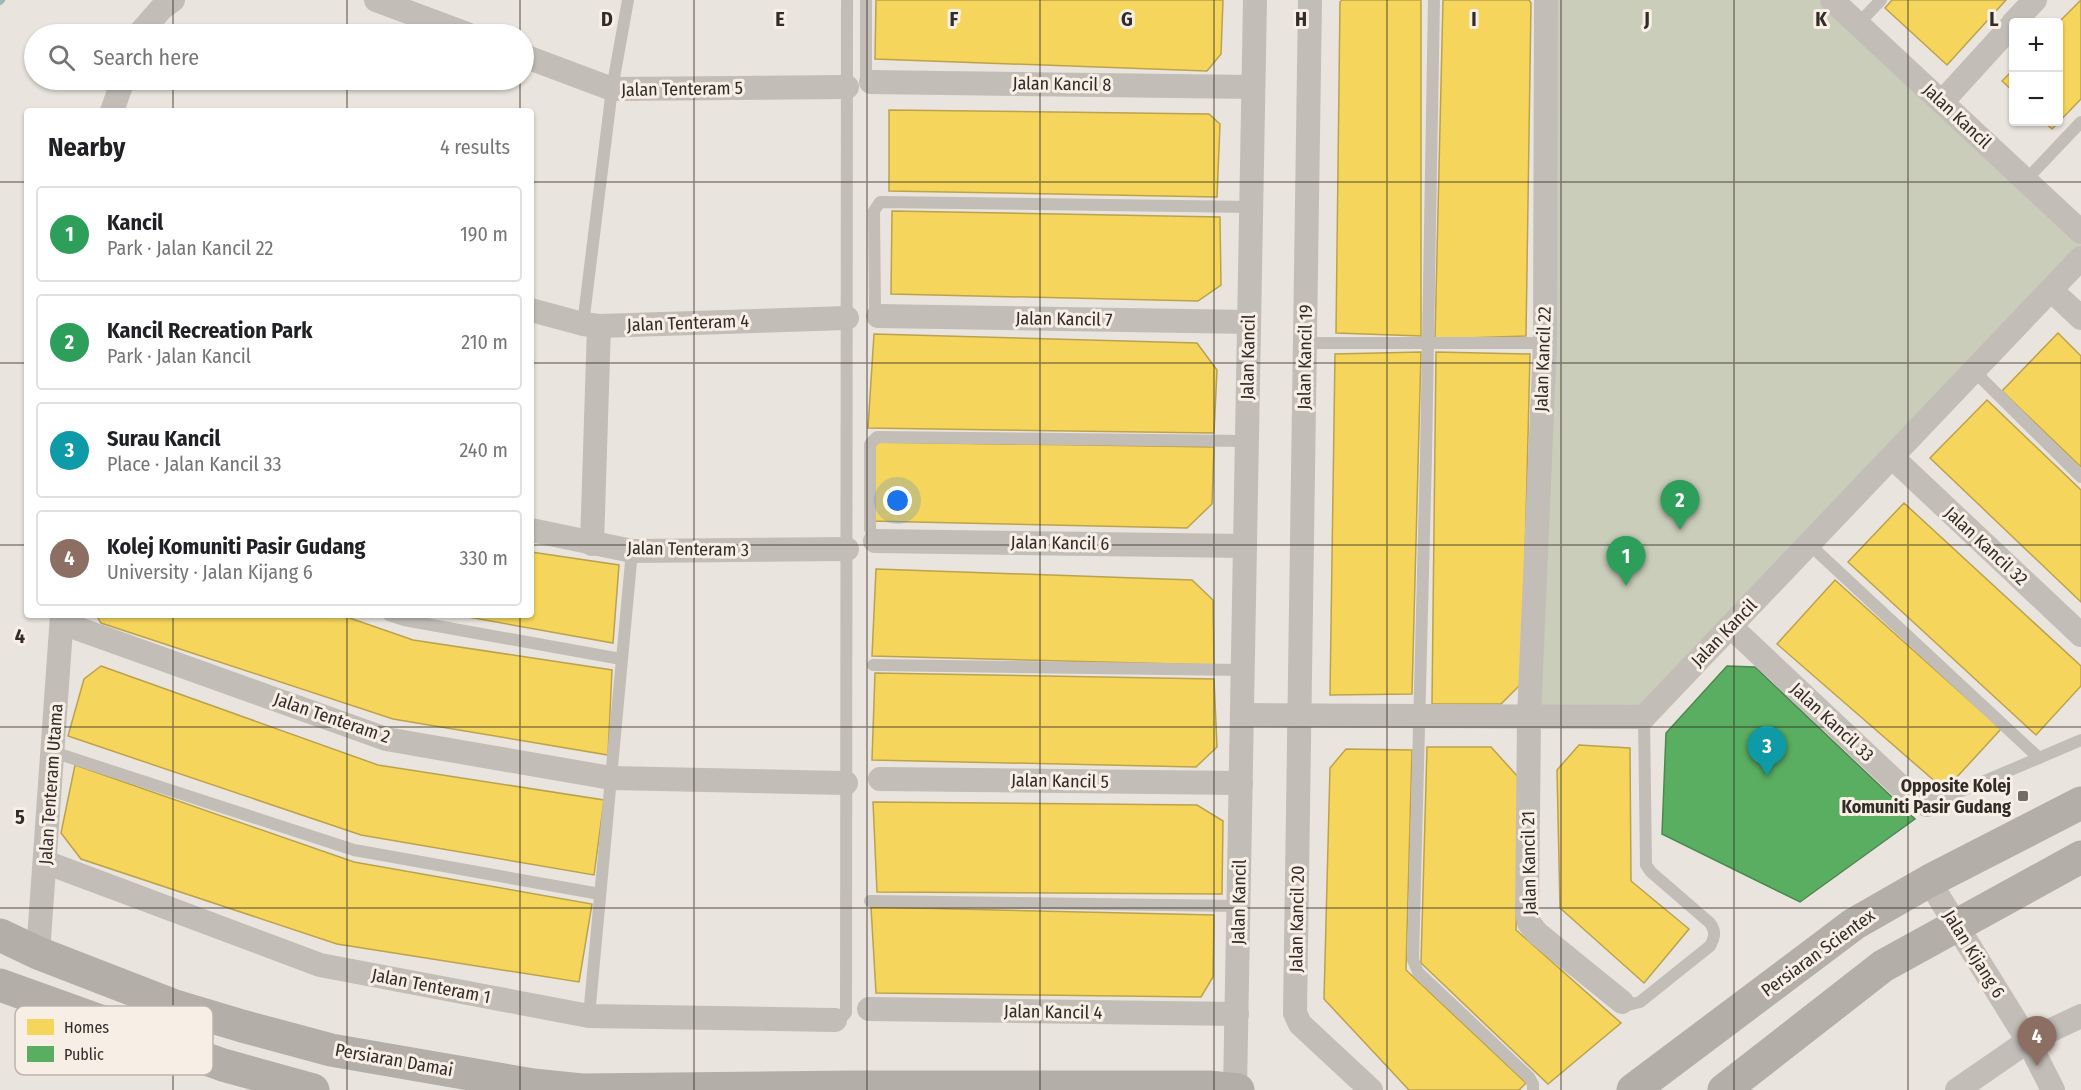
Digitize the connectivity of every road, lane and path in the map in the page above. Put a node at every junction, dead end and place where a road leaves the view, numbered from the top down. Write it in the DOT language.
graph roads {
  1 [pos="173,0"];
  2 [pos="376,0"];
  3 [pos="628,0"];
  4 [pos="847,0"];
  5 [pos="866,0"];
  6 [pos="1255,0"];
  7 [pos="1310,0"];
  8 [pos="1434,0"];
  9 [pos="1546,0"];
  10 [pos="1832,0"];
  11 [pos="1881,0"];
  12 [pos="2035,0"];
  13 [pos="2019,18"];
  14 [pos="147,24"];
  15 [pos="440,24"];
  16 [pos="1858,24"];
  17 [pos="2009,28"];
  18 [pos="534,60"];
  19 [pos="871,82"];
  20 [pos="847,87"];
  21 [pos="1253,87"];
  22 [pos="612,89"];
  23 [pos="119,90"];
  24 [pos="1942,102"];
  25 [pos="113,108"];
  26 [pos="2081,122"];
  27 [pos="2025,181"];
  28 [pos="1251,207"];
  29 [pos="2081,232"];
  30 [pos="2081,258"];
  31 [pos="2051,290"];
  32 [pos="534,311"];
  33 [pos="878,316"];
  34 [pos="847,318"];
  35 [pos="2081,318"];
  36 [pos="1249,322"];
  37 [pos="591,325"];
  38 [pos="1305,343"];
  39 [pos="1428,343"];
  40 [pos="1545,343"];
  41 [pos="1974,371"];
  42 [pos="1247,441"];
  43 [pos="1892,457"];
  44 [pos="2081,477"];
  45 [pos="534,531"];
  46 [pos="875,541"];
  47 [pos="592,544"];
  48 [pos="1809,544"];
  49 [pos="1245,546"];
  50 [pos="847,549"];
  51 [pos="632,551"];
  52 [pos="398,618"];
  53 [pos="62,619"];
  54 [pos="1730,626"];
  55 [pos="2081,635"];
  56 [pos="621,659"];
  57 [pos="873,665"];
  58 [pos="1243,670"];
  59 [pos="1242,715"];
  60 [pos="1300,715"];
  61 [pos="1419,717"];
  62 [pos="1529,717"];
  63 [pos="1644,717"];
  64 [pos="2081,740"];
  65 [pos="53,752"];
  66 [pos="2039,758"];
  67 [pos="611,778"];
  68 [pos="880,779"];
  69 [pos="846,783"];
  70 [pos="1241,783"];
  71 [pos="1938,801"];
  72 [pos="2081,803"];
  73 [pos="2081,857"];
  74 [pos="45,862"];
  75 [pos="1929,880"];
  76 [pos="600,894"];
  77 [pos="870,901"];
  78 [pos="1239,906"];
  79 [pos="1956,925"];
  80 [pos="0,935"];
  81 [pos="38,953"];
  82 [pos="0,985"];
  83 [pos="1622,1002"];
  84 [pos="59,1006"];
  85 [pos="174,1006"];
  86 [pos="869,1009"];
  87 [pos="1237,1014"];
  88 [pos="589,1016"];
  89 [pos="2081,1016"];
  90 [pos="213,1017"];
  91 [pos="835,1020"];
  92 [pos="2028,1041"];
  93 [pos="213,1061"];
  94 [pos="313,1090"];
  95 [pos="1236,1090"];
  96 [pos="1371,1090"];
  97 [pos="1533,1090"];
  98 [pos="1633,1090"];
  99 [pos="1724,1090"];
  100 [pos="1957,1090"];
  101 [pos="2053,1090"];
  1 -- 14 [label="street"];
  2 -- 15 [label="street"];
  3 -- 22 [label="lane"];
  4 -- 20 [label="lane"];
  5 -- 19 [label="lane"];
  6 -- 21 [label="street, Jalan Kancil"];
  7 -- 38 [label="street, Jalan Kancil 19"];
  8 -- 39 [label="lane"];
  9 -- 40 [label="street, Jalan Kancil 22"];
  10 -- 16 [label="street, Jalan Kancil"];
  11 -- 16 [label="lane"];
  12 -- 13 [label="street"];
  16 -- 24 [label="street, Jalan Kancil"];
  17 -- 24 [label="street"];
  18 -- 22 [label="street, Jalan Tenteram 5"];
  19 -- 21 [label="street, Jalan Kancil 8"];
  20 -- 22 [label="street, Jalan Tenteram 5"];
  20 -- 34 [label="lane"];
  21 -- 28 [label="street, Jalan Kancil"];
  22 -- 37 [label="lane"];
  23 -- 25 [label="street"];
  24 -- 27 [label="street, Jalan Kancil"];
  26 -- 27 [label="lane"];
  27 -- 29 [label="street, Jalan Kancil"];
  28 -- 33 [label="lane"];
  28 -- 36 [label="street, Jalan Kancil"];
  30 -- 31 [label="street, Jalan Kancil"];
  31 -- 35 [label="street"];
  31 -- 41 [label="street, Jalan Kancil"];
  32 -- 37 [label="street, Jalan Tenteram 4"];
  33 -- 36 [label="street, Jalan Kancil 7"];
  34 -- 37 [label="street, Jalan Tenteram 4"];
  34 -- 50 [label="lane"];
  36 -- 42 [label="street, Jalan Kancil"];
  37 -- 47 [label="street"];
  38 -- 39 [label="lane"];
  38 -- 60 [label="street, Jalan Kancil 19"];
  39 -- 40 [label="lane"];
  39 -- 61 [label="lane"];
  40 -- 62 [label="street, Jalan Kancil 22"];
  41 -- 43 [label="street, Jalan Kancil"];
  41 -- 44 [label="lane"];
  42 -- 46 [label="lane"];
  42 -- 49 [label="street, Jalan Kancil"];
  43 -- 48 [label="street, Jalan Kancil"];
  43 -- 55 [label="street, Jalan Kancil 32"];
  45 -- 47 [label="street, Jalan Tenteram 3"];
  46 -- 49 [label="street, Jalan Kancil 6"];
  47 -- 51 [label="street, Jalan Tenteram 3"];
  48 -- 54 [label="street, Jalan Kancil"];
  48 -- 66 [label="lane"];
  49 -- 58 [label="street, Jalan Kancil"];
  50 -- 51 [label="street, Jalan Tenteram 3"];
  50 -- 69 [label="lane"];
  51 -- 56 [label="lane"];
  52 -- 56 [label="lane"];
  53 -- 65 [label="street, Jalan Tenteram Utama"];
  53 -- 67 [label="street, Jalan Tenteram 2"];
  54 -- 63 [label="street, Jalan Kancil"];
  54 -- 71 [label="street, Jalan Kancil 33"];
  56 -- 67 [label="lane"];
  57 -- 58 [label="lane"];
  58 -- 59 [label="street, Jalan Kancil"];
  59 -- 60 [label="street"];
  59 -- 70 [label="street, Jalan Kancil"];
  60 -- 61 [label="street"];
  60 -- 96 [label="street, Jalan Kancil 20"];
  61 -- 62 [label="street"];
  61 -- 97 [label="lane"];
  62 -- 63 [label="street"];
  62 -- 83 [label="street, Jalan Kancil 21"];
  63 -- 83 [label="lane"];
  64 -- 66 [label="lane"];
  65 -- 74 [label="street, Jalan Tenteram Utama"];
  65 -- 76 [label="lane"];
  66 -- 71 [label="lane"];
  67 -- 69 [label="street, Jalan Tenteram 2"];
  67 -- 76 [label="lane"];
  68 -- 70 [label="street, Jalan Kancil 5"];
  69 -- 91 [label="lane"];
  70 -- 78 [label="street, Jalan Kancil"];
  72 -- 75 [label="main road, Persiaran Scientex"];
  73 -- 79 [label="main road"];
  74 -- 81 [label="street, Jalan Tenteram Utama"];
  74 -- 88 [label="street, Jalan Tenteram 1"];
  75 -- 79 [label="street, Jalan Kijang 6"];
  75 -- 98 [label="main road, Persiaran Scientex"];
  76 -- 88 [label="lane"];
  77 -- 78 [label="lane"];
  78 -- 87 [label="street, Jalan Kancil"];
  79 -- 92 [label="street, Jalan Kijang 6"];
  79 -- 99 [label="main road"];
  80 -- 81 [label="main road, Persiaran Damai"];
  81 -- 85 [label="main road, Persiaran Damai"];
  82 -- 84 [label="main road"];
  86 -- 87 [label="street, Jalan Kancil 4"];
  87 -- 95 [label="street, Jalan Kancil"];
  88 -- 91 [label="street, Jalan Tenteram 1"];
  89 -- 92 [label="street"];
  90 -- 95 [label="main road, Persiaran Damai"];
  92 -- 100 [label="street"];
  92 -- 101 [label="street, Jalan Kijang 6"];
  93 -- 94 [label="main road"];
}
